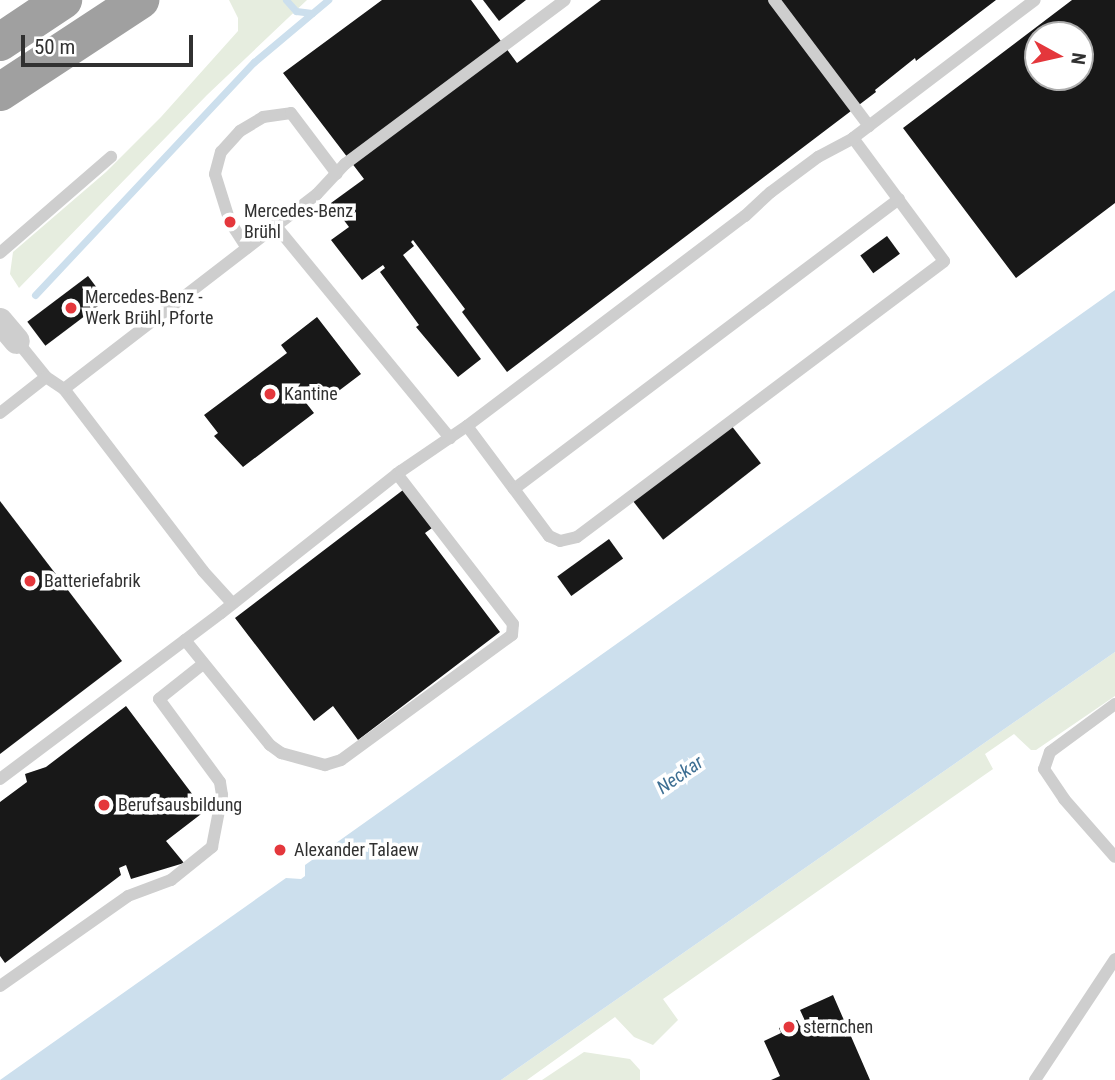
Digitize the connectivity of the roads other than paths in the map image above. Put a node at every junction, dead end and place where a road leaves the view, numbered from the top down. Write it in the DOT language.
graph roads {
  1 [pos="63,0"];
  2 [pos="140,0"];
  3 [pos="565,0"];
  4 [pos="774,0"];
  5 [pos="1035,0"];
  6 [pos="0,42"];
  7 [pos="0,92"];
  8 [pos="869,126"];
  9 [pos="853,138"];
  10 [pos="111,158"];
  11 [pos="337,174"];
  12 [pos="899,199"];
  13 [pos="275,225"];
  14 [pos="247,248"];
  15 [pos="0,253"];
  16 [pos="0,321"];
  17 [pos="17,341"];
  18 [pos="46,377"];
  19 [pos="64,388"];
  20 [pos="0,413"];
  21 [pos="467,426"];
  22 [pos="450,438"];
  23 [pos="397,474"];
  24 [pos="513,489"];
  25 [pos="233,603"];
  26 [pos="185,640"];
  27 [pos="203,664"];
  28 [pos="1115,704"];
  29 [pos="0,779"];
  30 [pos="1115,857"];
  31 [pos="1115,959"];
  32 [pos="0,986"];
  33 [pos="1035,1080"];
  1 -- 6 [label="highway"];
  2 -- 7 [label="highway"];
  3 -- 11 [label="lane"];
  4 -- 8 [label="lane"];
  5 -- 8 [label="lane"];
  8 -- 9 [label="lane"];
  9 -- 12 [label="lane"];
  9 -- 21 [label="lane"];
  10 -- 15 [label="lane"];
  11 -- 13 [label="lane"];
  11 -- 14 [label="lane"];
  12 -- 24 [label="lane"];
  12 -- 24 [label="lane"];
  13 -- 14 [label="lane"];
  13 -- 22 [label="lane"];
  14 -- 19 [label="lane"];
  16 -- 17 [label="street"];
  17 -- 18 [label="lane"];
  18 -- 19 [label="lane"];
  18 -- 20 [label="lane"];
  19 -- 25 [label="lane"];
  21 -- 22 [label="lane"];
  21 -- 24 [label="lane"];
  22 -- 23 [label="lane"];
  23 -- 25 [label="lane"];
  23 -- 27 [label="lane"];
  25 -- 26 [label="lane"];
  26 -- 27 [label="lane"];
  26 -- 29 [label="lane"];
  27 -- 32 [label="lane"];
  28 -- 30 [label="lane"];
  31 -- 33 [label="lane"];
}
